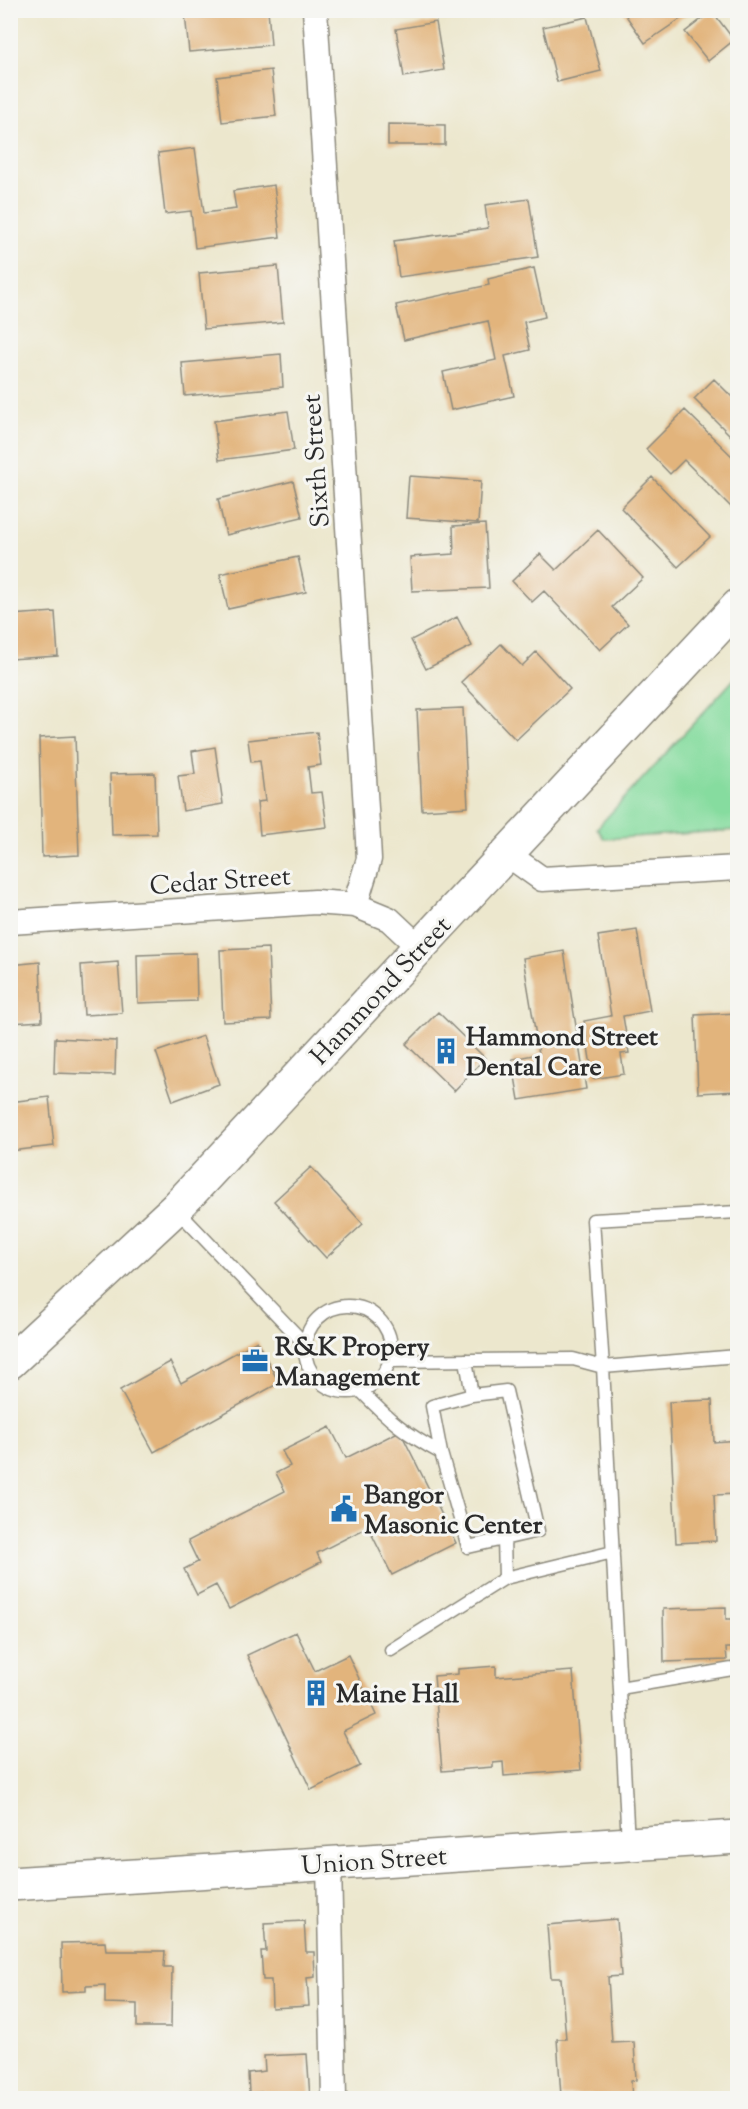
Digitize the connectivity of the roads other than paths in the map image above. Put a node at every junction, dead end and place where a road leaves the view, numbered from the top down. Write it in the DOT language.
graph roads {
  1 [pos="315,10"];
  2 [pos="738,606"];
  3 [pos="507,854"];
  4 [pos="738,868"];
  5 [pos="355,905"];
  6 [pos="10,922"];
  7 [pos="420,948"];
  8 [pos="176,1208"];
  9 [pos="738,1212"];
  10 [pos="305,1344"];
  11 [pos="738,1356"];
  12 [pos="466,1360"];
  13 [pos="390,1361"];
  14 [pos="10,1362"];
  15 [pos="603,1367"];
  16 [pos="361,1391"];
  17 [pos="472,1395"];
  18 [pos="441,1454"];
  19 [pos="504,1538"];
  20 [pos="613,1552"];
  21 [pos="505,1578"];
  22 [pos="391,1650"];
  23 [pos="738,1668"];
  24 [pos="620,1688"];
  25 [pos="738,1837"];
  26 [pos="628,1844"];
  27 [pos="329,1863"];
  28 [pos="10,1884"];
  29 [pos="334,2098"];
  1 -- 5 [label="street, Sixth Street"];
  2 -- 3 [label="main road, Hammond Street"];
  3 -- 4 [label="street"];
  3 -- 7 [label="main road, Hammond Street"];
  5 -- 6 [label="street, Cedar Street"];
  5 -- 7 [label="street, Cedar Street"];
  7 -- 8 [label="main road, Hammond Street"];
  8 -- 10 [label="lane"];
  8 -- 14 [label="main road, Hammond Street"];
  9 -- 15 [label="lane"];
  10 -- 13 [label="lane"];
  10 -- 16 [label="lane"];
  11 -- 15 [label="lane"];
  12 -- 13 [label="lane"];
  12 -- 15 [label="lane"];
  12 -- 17 [label="lane"];
  13 -- 16 [label="lane"];
  15 -- 20 [label="lane"];
  16 -- 18 [label="lane"];
  17 -- 18 [label="lane"];
  17 -- 19 [label="lane"];
  18 -- 19 [label="lane"];
  19 -- 21 [label="lane"];
  20 -- 21 [label="lane"];
  20 -- 24 [label="lane"];
  21 -- 22 [label="lane"];
  23 -- 24 [label="lane"];
  24 -- 26 [label="lane"];
  25 -- 26 [label="main road, Union Street"];
  26 -- 27 [label="main road, Union Street"];
  27 -- 28 [label="main road, Union Street"];
  27 -- 29 [label="street"];
}
